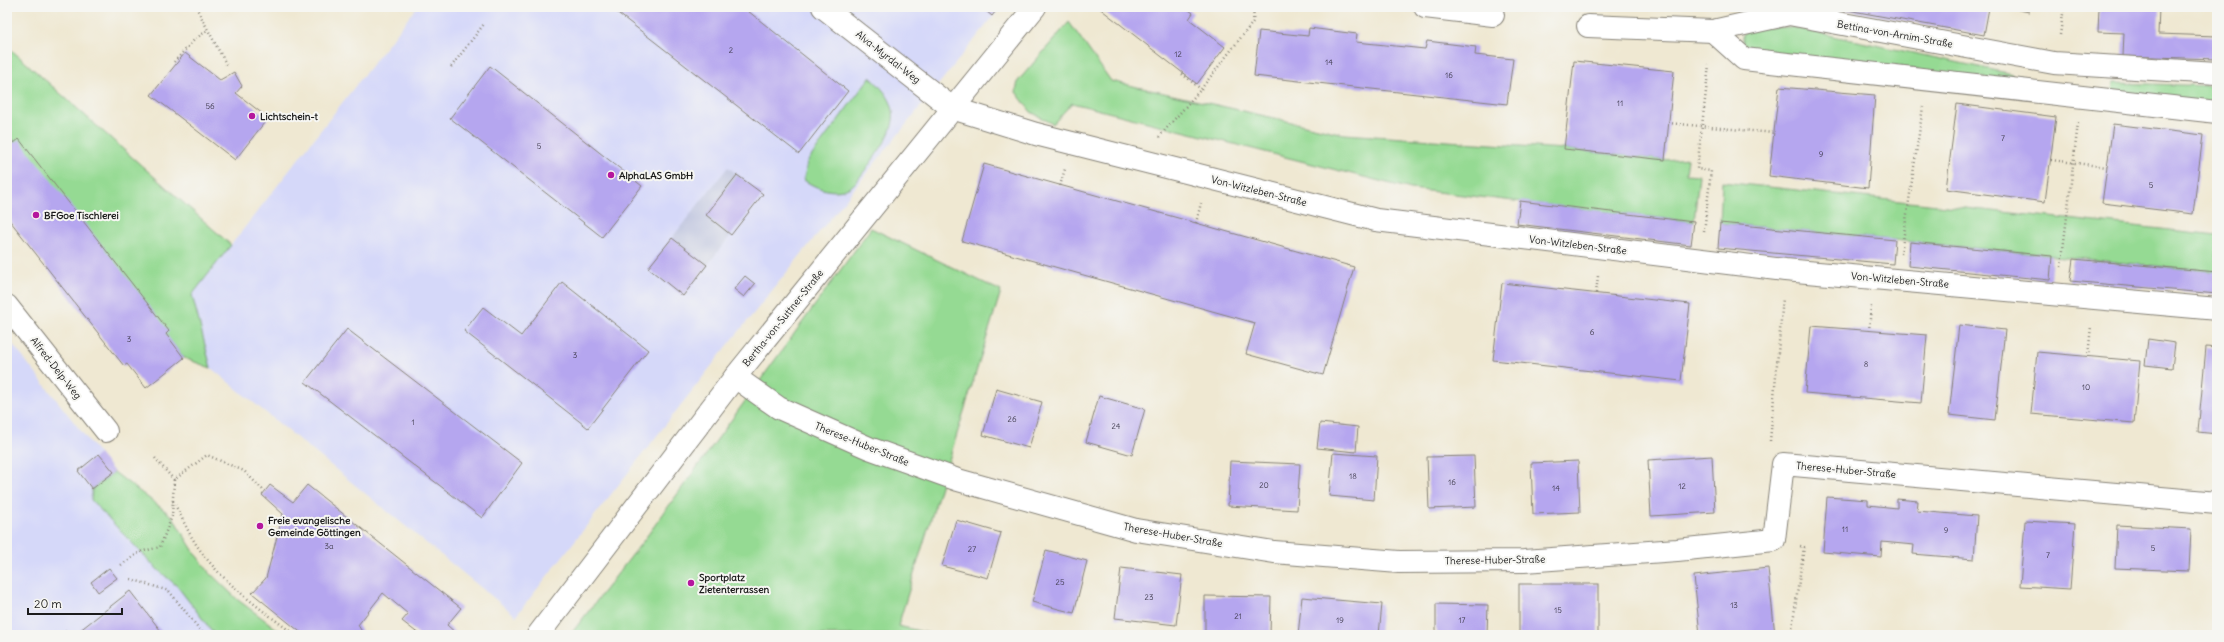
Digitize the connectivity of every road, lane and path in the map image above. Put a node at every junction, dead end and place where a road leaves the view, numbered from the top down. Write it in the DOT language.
graph roads {
  1 [pos="196,7"];
  2 [pos="823,7"];
  3 [pos="1035,7"];
  4 [pos="1254,7"];
  5 [pos="1425,7"];
  6 [pos="1493,15"];
  7 [pos="484,24"];
  8 [pos="1588,26"];
  9 [pos="208,30"];
  10 [pos="1713,31"];
  11 [pos="174,62"];
  12 [pos="2054,63"];
  13 [pos="227,66"];
  14 [pos="451,67"];
  15 [pos="2217,73"];
  16 [pos="1182,74"];
  17 [pos="1928,78"];
  18 [pos="1201,89"];
  19 [pos="2048,91"];
  20 [pos="2082,95"];
  21 [pos="952,108"];
  22 [pos="2217,112"];
  23 [pos="1668,123"];
  24 [pos="1169,126"];
  25 [pos="1702,126"];
  26 [pos="1774,133"];
  27 [pos="2051,160"];
  28 [pos="2074,162"];
  29 [pos="2107,167"];
  30 [pos="1706,217"];
  31 [pos="1902,241"];
  32 [pos="2062,257"];
  33 [pos="1785,270"];
  34 [pos="7,306"];
  35 [pos="2217,309"];
  36 [pos="735,377"];
  37 [pos="106,431"];
  38 [pos="1769,446"];
  39 [pos="155,458"];
  40 [pos="174,480"];
  41 [pos="264,491"];
  42 [pos="173,500"];
  43 [pos="2217,503"];
  44 [pos="1774,540"];
  45 [pos="121,565"];
  46 [pos="132,579"];
  47 [pos="65,631"];
  48 [pos="68,635"];
  49 [pos="204,635"];
  50 [pos="295,635"];
  51 [pos="538,635"];
  52 [pos="1791,635"];
  1 -- 9 [label="path"];
  2 -- 21 [label="street, Alva-Myrdal-Weg"];
  3 -- 21 [label="street, Bertha-von-Suttner-Straße"];
  4 -- 18 [label="path"];
  5 -- 6 [label="street"];
  7 -- 14 [label="path"];
  8 -- 10 [label="street, Bettina-von-Arnim-Straße"];
  9 -- 11 [label="path"];
  9 -- 13 [label="path"];
  10 -- 12 [label="street, Bettina-von-Arnim-Straße"];
  10 -- 17 [label="street"];
  10 -- 25 [label="path"];
  12 -- 15 [label="street, Bettina-von-Arnim-Straße"];
  12 -- 19 [label="street"];
  16 -- 18 [label="path"];
  17 -- 19 [label="street"];
  17 -- 31 [label="path"];
  18 -- 24 [label="path"];
  19 -- 20 [label="street"];
  20 -- 22 [label="street"];
  20 -- 28 [label="path"];
  21 -- 33 [label="street, Von-Witzleben-Straße"];
  21 -- 36 [label="street, Bertha-von-Suttner-Straße"];
  23 -- 25 [label="path"];
  25 -- 26 [label="path"];
  25 -- 30 [label="path"];
  27 -- 28 [label="path"];
  28 -- 29 [label="path"];
  28 -- 32 [label="path"];
  33 -- 35 [label="street, Von-Witzleben-Straße"];
  33 -- 38 [label="path"];
  34 -- 37 [label="street, Alfred-Delp-Weg"];
  36 -- 44 [label="street, Therese-Huber-Straße"];
  36 -- 51 [label="street, Bertha-von-Suttner-Straße"];
  39 -- 40 [label="path"];
  40 -- 41 [label="path"];
  40 -- 42 [label="path"];
  42 -- 45 [label="path"];
  42 -- 50 [label="path"];
  43 -- 44 [label="street, Therese-Huber-Straße"];
  44 -- 52 [label="path"];
  46 -- 49 [label="path"];
  47 -- 48 [label="path"];
}
